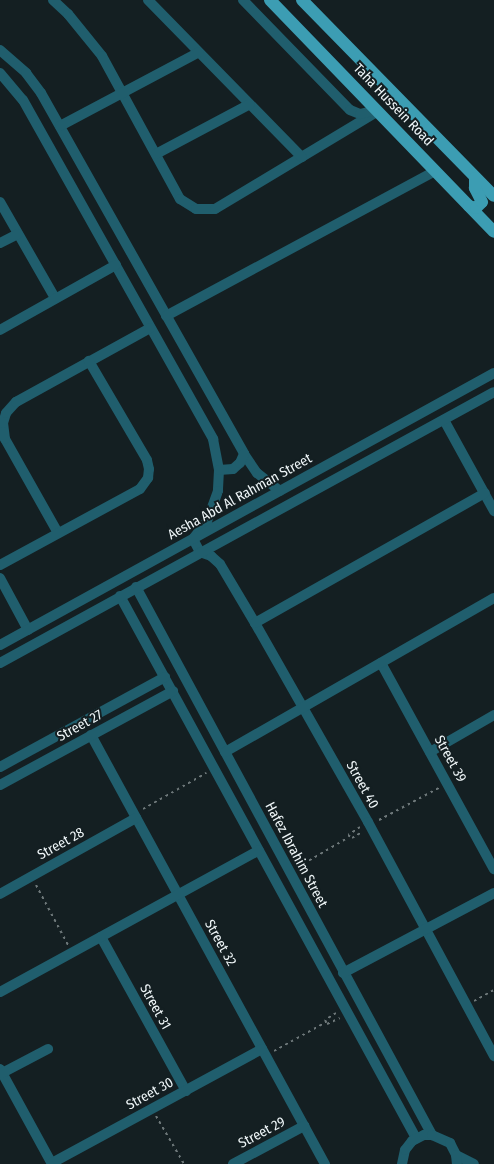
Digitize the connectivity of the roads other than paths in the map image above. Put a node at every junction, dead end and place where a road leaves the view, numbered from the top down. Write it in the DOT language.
graph roads {
  1 [pos="53,0"];
  2 [pos="148,0"];
  3 [pos="243,0"];
  4 [pos="270,0"];
  5 [pos="302,0"];
  6 [pos="0,50"];
  7 [pos="199,52"];
  8 [pos="371,71"];
  9 [pos="0,73"];
  10 [pos="358,90"];
  11 [pos="123,93"];
  12 [pos="250,104"];
  13 [pos="377,109"];
  14 [pos="60,126"];
  15 [pos="156,154"];
  16 [pos="302,157"];
  17 [pos="435,171"];
  18 [pos="475,178"];
  19 [pos="494,196"];
  20 [pos="0,202"];
  21 [pos="104,206"];
  22 [pos="469,206"];
  23 [pos="88,215"];
  24 [pos="494,232"];
  25 [pos="18,234"];
  26 [pos="0,243"];
  27 [pos="116,265"];
  28 [pos="55,298"];
  29 [pos="166,316"];
  30 [pos="150,328"];
  31 [pos="0,330"];
  32 [pos="180,341"];
  33 [pos="162,349"];
  34 [pos="89,362"];
  35 [pos="494,373"];
  36 [pos="494,392"];
  37 [pos="444,420"];
  38 [pos="244,454"];
  39 [pos="219,470"];
  40 [pos="313,472"];
  41 [pos="322,486"];
  42 [pos="280,491"];
  43 [pos="484,494"];
  44 [pos="494,511"];
  45 [pos="58,533"];
  46 [pos="193,539"];
  47 [pos="200,552"];
  48 [pos="0,565"];
  49 [pos="0,578"];
  50 [pos="136,587"];
  51 [pos="120,596"];
  52 [pos="494,598"];
  53 [pos="255,623"];
  54 [pos="28,630"];
  55 [pos="0,645"];
  56 [pos="0,663"];
  57 [pos="381,663"];
  58 [pos="165,677"];
  59 [pos="173,691"];
  60 [pos="304,708"];
  61 [pos="494,715"];
  62 [pos="91,735"];
  63 [pos="225,752"];
  64 [pos="430,752"];
  65 [pos="0,767"];
  66 [pos="0,785"];
  67 [pos="135,816"];
  68 [pos="260,850"];
  69 [pos="494,868"];
  70 [pos="494,893"];
  71 [pos="0,894"];
  72 [pos="178,895"];
  73 [pos="425,930"];
  74 [pos="101,937"];
  75 [pos="343,973"];
  76 [pos="0,992"];
  77 [pos="48,1049"];
  78 [pos="264,1052"];
  79 [pos="494,1056"];
  80 [pos="1,1071"];
  81 [pos="186,1090"];
  82 [pos="304,1126"];
  83 [pos="432,1135"];
  84 [pos="416,1138"];
  85 [pos="456,1159"];
  86 [pos="52,1164"];
  87 [pos="233,1164"];
  88 [pos="325,1164"];
  89 [pos="402,1164"];
  90 [pos="474,1164"];
  1 -- 11 [label="street"];
  2 -- 7 [label="street"];
  3 -- 13 [label="street"];
  4 -- 10 [label="main road, Taha Hussein Road"];
  5 -- 8 [label="main road, Taha Hussein Road"];
  6 -- 14 [label="street"];
  7 -- 11 [label="street"];
  7 -- 12 [label="street"];
  8 -- 10 [label="main road"];
  8 -- 18 [label="main road, Taha Hussein Road"];
  9 -- 23 [label="street"];
  10 -- 13 [label="main road, Taha Hussein Road"];
  11 -- 14 [label="street"];
  11 -- 15 [label="street"];
  12 -- 15 [label="street"];
  12 -- 16 [label="street"];
  13 -- 16 [label="street"];
  13 -- 17 [label="main road, Taha Hussein Road"];
  14 -- 21 [label="street"];
  15 -- 16 [label="street"];
  17 -- 22 [label="main road, Taha Hussein Road"];
  17 -- 29 [label="street"];
  18 -- 19 [label="main road, Taha Hussein Road"];
  18 -- 22 [label="main road"];
  20 -- 25 [label="street"];
  21 -- 23 [label="street"];
  21 -- 29 [label="street"];
  22 -- 24 [label="main road, Taha Hussein Road"];
  23 -- 27 [label="street"];
  25 -- 26 [label="street"];
  25 -- 28 [label="street"];
  27 -- 28 [label="street"];
  27 -- 30 [label="street"];
  28 -- 31 [label="street"];
  29 -- 32 [label="street"];
  30 -- 33 [label="street"];
  30 -- 34 [label="street"];
  32 -- 33 [label="street"];
  32 -- 38 [label="street"];
  33 -- 39 [label="street"];
  34 -- 45 [label="street"];
  34 -- 45 [label="street"];
  35 -- 40 [label="street, Aesha Abd Al Rahman Street"];
  36 -- 37 [label="street, Aesha Abd Al Rahman Street"];
  37 -- 41 [label="street, Aesha Abd Al Rahman Street"];
  37 -- 43 [label="street"];
  38 -- 39 [label="street"];
  38 -- 42 [label="street"];
  39 -- 46 [label="street"];
  40 -- 41 [label="street"];
  40 -- 42 [label="street, Aesha Abd Al Rahman Street"];
  41 -- 47 [label="street, Aesha Abd Al Rahman Street"];
  42 -- 46 [label="street, Aesha Abd Al Rahman Street"];
  43 -- 44 [label="street"];
  43 -- 53 [label="street"];
  45 -- 48 [label="street"];
  46 -- 47 [label="street, Street 40"];
  46 -- 54 [label="street, Aesha Abd Al Rahman Street"];
  47 -- 50 [label="street, Aesha Abd Al Rahman Street"];
  47 -- 53 [label="street, Street 40"];
  49 -- 54 [label="street"];
  50 -- 51 [label="street, Aesha Abd Al Rahman Street"];
  50 -- 63 [label="street, Hafez Ibrahim Street"];
  51 -- 56 [label="street, Aesha Abd Al Rahman Street"];
  51 -- 58 [label="street"];
  52 -- 57 [label="street"];
  53 -- 60 [label="street, Street 40"];
  54 -- 55 [label="street, Aesha Abd Al Rahman Street"];
  57 -- 60 [label="street"];
  57 -- 64 [label="street, Street 39"];
  58 -- 59 [label="street"];
  58 -- 65 [label="street, Street 27"];
  59 -- 62 [label="street, Street 27"];
  59 -- 68 [label="street"];
  60 -- 63 [label="street"];
  60 -- 73 [label="street, Street 40"];
  61 -- 64 [label="street"];
  62 -- 66 [label="street, Street 27"];
  62 -- 67 [label="street, Street 32"];
  63 -- 75 [label="street, Hafez Ibrahim Street"];
  64 -- 69 [label="street, Street 39"];
  67 -- 71 [label="street, Street 28"];
  67 -- 72 [label="street, Street 32"];
  68 -- 72 [label="street"];
  68 -- 84 [label="street"];
  70 -- 73 [label="street"];
  72 -- 74 [label="street"];
  72 -- 78 [label="street, Street 32"];
  73 -- 75 [label="street"];
  73 -- 79 [label="street, Street 40"];
  74 -- 76 [label="street"];
  74 -- 81 [label="street, Street 31"];
  75 -- 83 [label="street, Hafez Ibrahim Street"];
  77 -- 80 [label="street"];
  78 -- 81 [label="street, Street 30"];
  78 -- 82 [label="street, Street 32"];
  80 -- 86 [label="street"];
  81 -- 86 [label="street, Street 30"];
  82 -- 87 [label="street, Street 29"];
  82 -- 88 [label="street, Street 32"];
  83 -- 84 [label="street"];
  83 -- 85 [label="street"];
  84 -- 89 [label="street"];
  85 -- 90 [label="street"];
}
